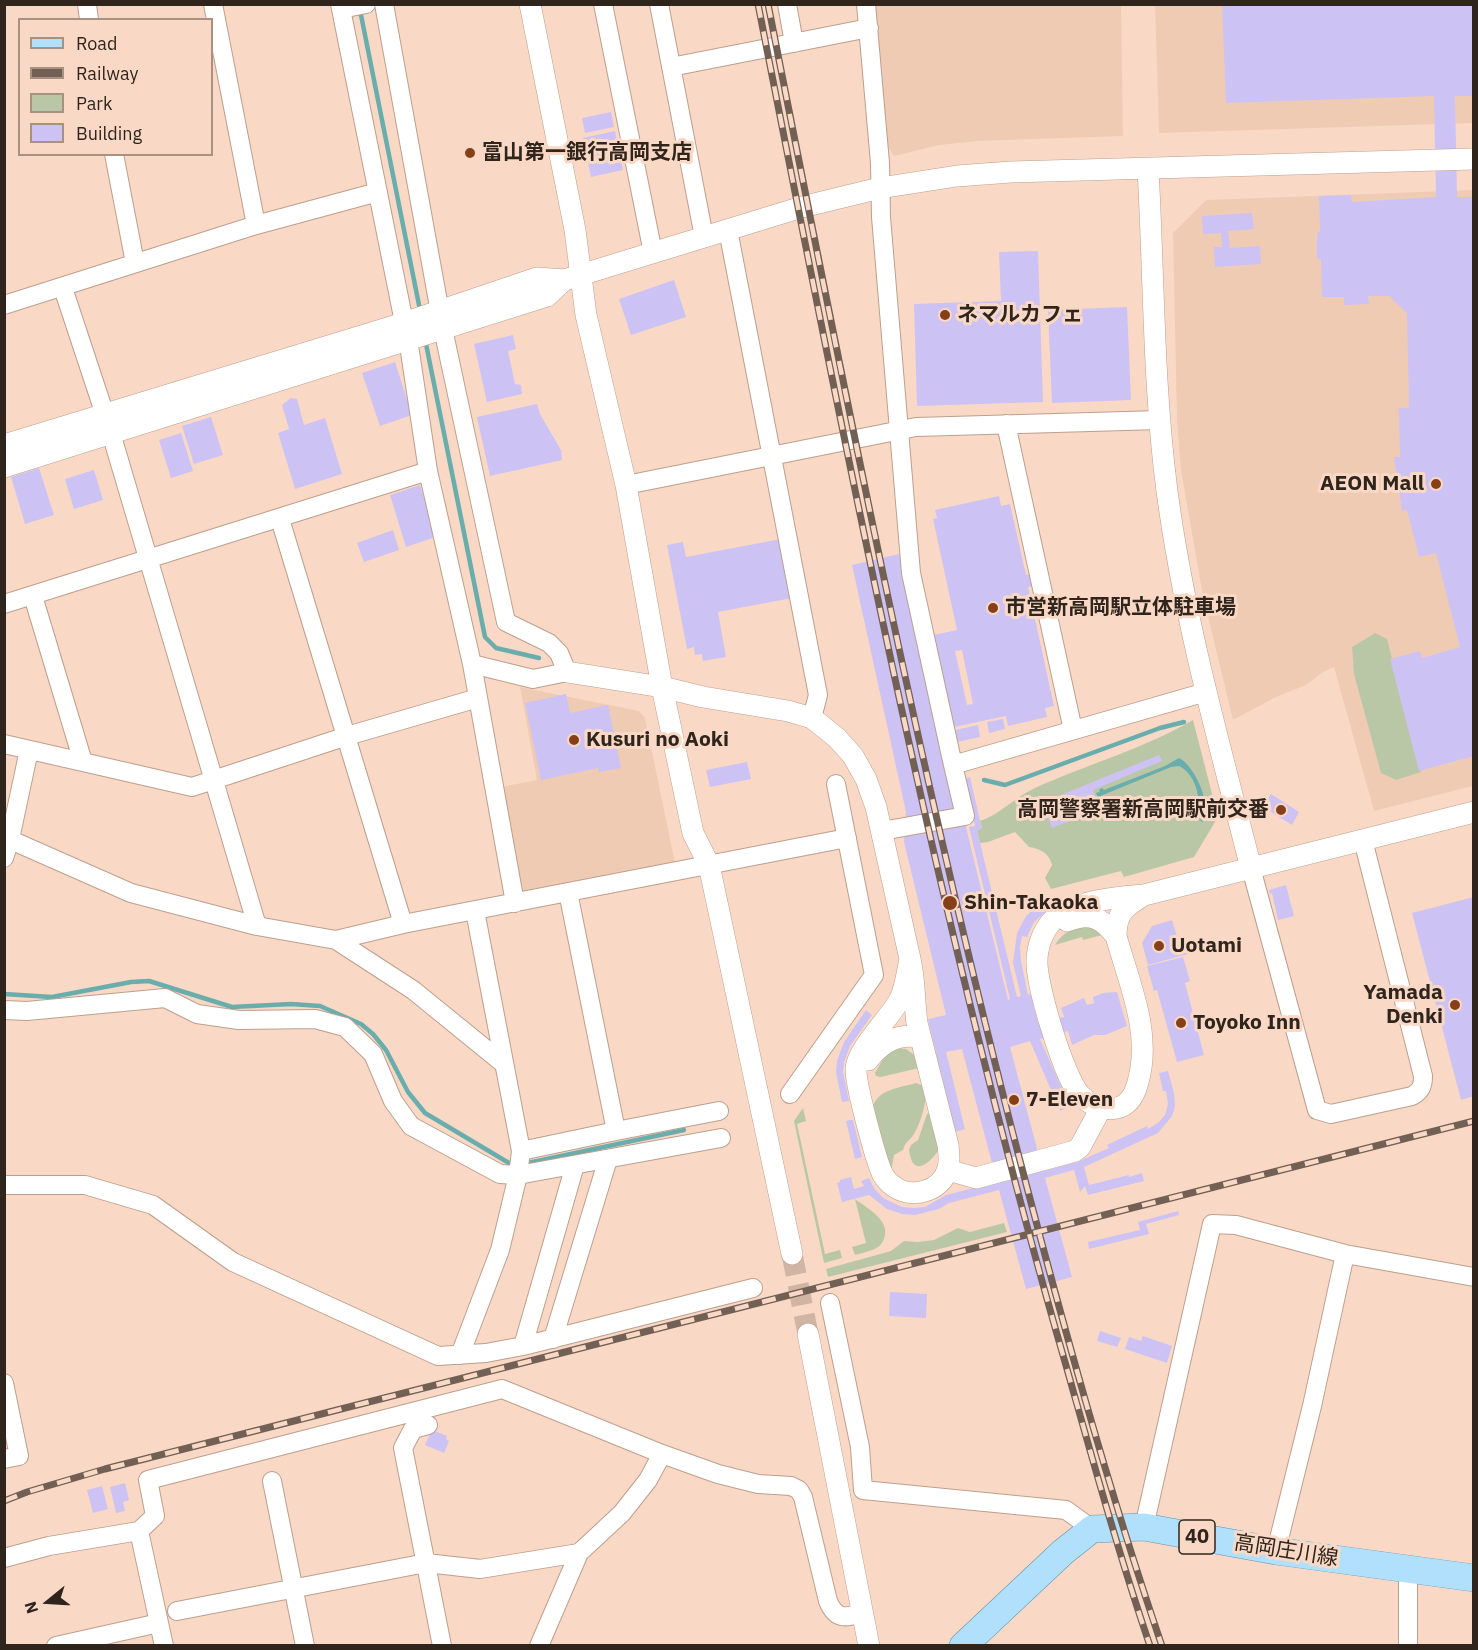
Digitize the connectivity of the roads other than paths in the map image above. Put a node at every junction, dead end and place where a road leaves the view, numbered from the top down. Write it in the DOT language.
graph roads {
  1 [pos="213,4"];
  2 [pos="384,4"];
  3 [pos="530,4"];
  4 [pos="603,4"];
  5 [pos="658,4"];
  6 [pos="787,4"];
  7 [pos="866,4"];
  8 [pos="349,6"];
  9 [pos="869,28"];
  10 [pos="794,43"];
  11 [pos="671,67"];
  12 [pos="114,156"];
  13 [pos="1473,159"];
  14 [pos="1148,169"];
  15 [pos="880,188"];
  16 [pos="378,192"];
  17 [pos="256,225"];
  18 [pos="728,230"];
  19 [pos="704,237"];
  20 [pos="653,253"];
  21 [pos="135,263"];
  22 [pos="572,277"];
  23 [pos="63,288"];
  24 [pos="6,300"];
  25 [pos="424,326"];
  26 [pos="1160,420"];
  27 [pos="108,423"];
  28 [pos="1006,424"];
  29 [pos="900,430"];
  30 [pos="4,445"];
  31 [pos="772,454"];
  32 [pos="4,467"];
  33 [pos="428,471"];
  34 [pos="626,485"];
  35 [pos="280,519"];
  36 [pos="149,558"];
  37 [pos="33,596"];
  38 [pos="4,604"];
  39 [pos="472,664"];
  40 [pos="567,672"];
  41 [pos="662,687"];
  42 [pos="1206,692"];
  43 [pos="478,698"];
  44 [pos="812,718"];
  45 [pos="1073,730"];
  46 [pos="347,736"];
  47 [pos="4,744"];
  48 [pos="29,750"];
  49 [pos="83,762"];
  50 [pos="953,765"];
  51 [pos="215,780"];
  52 [pos="836,784"];
  53 [pos="1473,812"];
  54 [pos="882,831"];
  55 [pos="8,838"];
  56 [pos="847,838"];
  57 [pos="1363,840"];
  58 [pos="4,858"];
  59 [pos="709,865"];
  60 [pos="1251,868"];
  61 [pos="568,892"];
  62 [pos="1144,895"];
  63 [pos="515,903"];
  64 [pos="475,911"];
  65 [pos="403,924"];
  66 [pos="257,926"];
  67 [pos="1043,934"];
  68 [pos="1116,936"];
  69 [pos="336,940"];
  70 [pos="910,959"];
  71 [pos="4,1010"];
  72 [pos="921,1038"];
  73 [pos="504,1064"];
  74 [pos="858,1086"];
  75 [pos="790,1094"];
  76 [pos="1101,1108"];
  77 [pos="719,1111"];
  78 [pos="616,1131"];
  79 [pos="721,1138"];
  80 [pos="521,1152"];
  81 [pos="608,1159"];
  82 [pos="575,1165"];
  83 [pos="948,1170"];
  84 [pos="518,1175"];
  85 [pos="4,1185"];
  86 [pos="792,1254"];
  87 [pos="1345,1254"];
  88 [pos="1473,1277"];
  89 [pos="753,1288"];
  90 [pos="830,1303"];
  91 [pos="808,1334"];
  92 [pos="553,1339"];
  93 [pos="523,1346"];
  94 [pos="460,1355"];
  95 [pos="4,1383"];
  96 [pos="428,1425"];
  97 [pos="662,1454"];
  98 [pos="4,1459"];
  99 [pos="272,1480"];
  100 [pos="1144,1527"];
  101 [pos="1092,1529"];
  102 [pos="139,1531"];
  103 [pos="1276,1551"];
  104 [pos="579,1553"];
  105 [pos="4,1558"];
  106 [pos="426,1563"];
  107 [pos="1408,1568"];
  108 [pos="1473,1578"];
  109 [pos="294,1588"];
  110 [pos="177,1611"];
  111 [pos="862,1613"];
  112 [pos="159,1623"];
  113 [pos="56,1646"];
  114 [pos="164,1646"];
  115 [pos="305,1646"];
  116 [pos="442,1646"];
  117 [pos="539,1646"];
  118 [pos="869,1646"];
  119 [pos="963,1646"];
  120 [pos="1408,1646"];
  1 -- 17 [label="street"];
  2 -- 25 [label="street"];
  3 -- 22 [label="street"];
  4 -- 20 [label="street"];
  5 -- 11 [label="street"];
  6 -- 10 [label="street"];
  7 -- 9 [label="street"];
  8 -- 16 [label="street"];
  9 -- 10 [label="street"];
  9 -- 15 [label="street"];
  10 -- 11 [label="street"];
  11 -- 19 [label="street"];
  12 -- 21 [label="street"];
  13 -- 14 [label="street"];
  14 -- 15 [label="street"];
  14 -- 26 [label="street"];
  15 -- 18 [label="street"];
  15 -- 29 [label="street"];
  16 -- 17 [label="street"];
  16 -- 25 [label="street"];
  17 -- 21 [label="street"];
  18 -- 19 [label="street"];
  18 -- 31 [label="street"];
  19 -- 20 [label="street"];
  20 -- 22 [label="street"];
  21 -- 23 [label="street"];
  22 -- 25 [label="street"];
  22 -- 34 [label="street"];
  23 -- 24 [label="street"];
  23 -- 27 [label="street"];
  25 -- 27 [label="street"];
  25 -- 33 [label="street"];
  25 -- 40 [label="street"];
  26 -- 28 [label="street"];
  26 -- 42 [label="street"];
  27 -- 30 [label="street"];
  27 -- 32 [label="street"];
  27 -- 36 [label="street"];
  28 -- 29 [label="street"];
  28 -- 45 [label="street"];
  29 -- 31 [label="street"];
  29 -- 50 [label="street"];
  31 -- 34 [label="street"];
  31 -- 44 [label="street"];
  33 -- 35 [label="street"];
  33 -- 39 [label="street"];
  34 -- 41 [label="street"];
  35 -- 36 [label="street"];
  35 -- 46 [label="street"];
  36 -- 37 [label="street"];
  36 -- 51 [label="street"];
  37 -- 38 [label="street"];
  37 -- 49 [label="street"];
  39 -- 40 [label="street"];
  39 -- 43 [label="street"];
  40 -- 41 [label="street"];
  41 -- 44 [label="street"];
  41 -- 59 [label="street"];
  42 -- 45 [label="street"];
  42 -- 60 [label="street"];
  43 -- 46 [label="street"];
  43 -- 63 [label="street"];
  44 -- 54 [label="street"];
  45 -- 50 [label="street"];
  46 -- 51 [label="street"];
  46 -- 65 [label="street"];
  47 -- 48 [label="street"];
  48 -- 49 [label="street"];
  48 -- 55 [label="street"];
  49 -- 51 [label="street"];
  50 -- 54 [label="street"];
  51 -- 66 [label="street"];
  52 -- 56 [label="street"];
  53 -- 57 [label="street"];
  54 -- 70 [label="street"];
  55 -- 58 [label="street"];
  55 -- 66 [label="street"];
  56 -- 59 [label="street"];
  56 -- 75 [label="street"];
  57 -- 60 [label="street"];
  57 -- 60 [label="street"];
  59 -- 61 [label="street"];
  59 -- 86 [label="street"];
  60 -- 62 [label="street"];
  61 -- 63 [label="street"];
  61 -- 78 [label="street"];
  62 -- 67 [label="street"];
  62 -- 68 [label="street"];
  63 -- 64 [label="street"];
  64 -- 65 [label="street"];
  64 -- 73 [label="street"];
  65 -- 69 [label="street"];
  66 -- 69 [label="street"];
  67 -- 68 [label="street"];
  67 -- 76 [label="street"];
  68 -- 76 [label="street"];
  69 -- 73 [label="street"];
  70 -- 72 [label="street"];
  70 -- 74 [label="street"];
  71 -- 84 [label="street"];
  72 -- 74 [label="street"];
  72 -- 83 [label="street"];
  73 -- 80 [label="street"];
  74 -- 83 [label="street"];
  76 -- 83 [label="street"];
  77 -- 78 [label="street"];
  78 -- 80 [label="street"];
  79 -- 81 [label="street"];
  80 -- 84 [label="street"];
  81 -- 82 [label="street"];
  81 -- 92 [label="street"];
  82 -- 84 [label="street"];
  82 -- 93 [label="street"];
  84 -- 94 [label="street"];
  85 -- 94 [label="street"];
  87 -- 88 [label="street"];
  87 -- 100 [label="street"];
  87 -- 103 [label="street"];
  89 -- 92 [label="street"];
  90 -- 101 [label="street"];
  91 -- 111 [label="street"];
  92 -- 93 [label="street"];
  93 -- 94 [label="street"];
  95 -- 98 [label="street"];
  96 -- 106 [label="street"];
  97 -- 102 [label="street"];
  97 -- 104 [label="street"];
  97 -- 111 [label="street"];
  99 -- 109 [label="street"];
  100 -- 101 [label="main road, 高岡庄川線 / 40"];
  100 -- 103 [label="main road, 高岡庄川線 / 40"];
  101 -- 119 [label="main road"];
  102 -- 105 [label="street"];
  102 -- 112 [label="street"];
  103 -- 107 [label="main road, 高岡庄川線 / 40"];
  104 -- 106 [label="street"];
  104 -- 117 [label="street"];
  106 -- 109 [label="street"];
  106 -- 116 [label="street"];
  107 -- 108 [label="main road, 高岡庄川線 / 40"];
  107 -- 120 [label="street"];
  109 -- 110 [label="street"];
  109 -- 115 [label="street"];
  111 -- 118 [label="street"];
  112 -- 113 [label="street"];
  112 -- 114 [label="street"];
}
